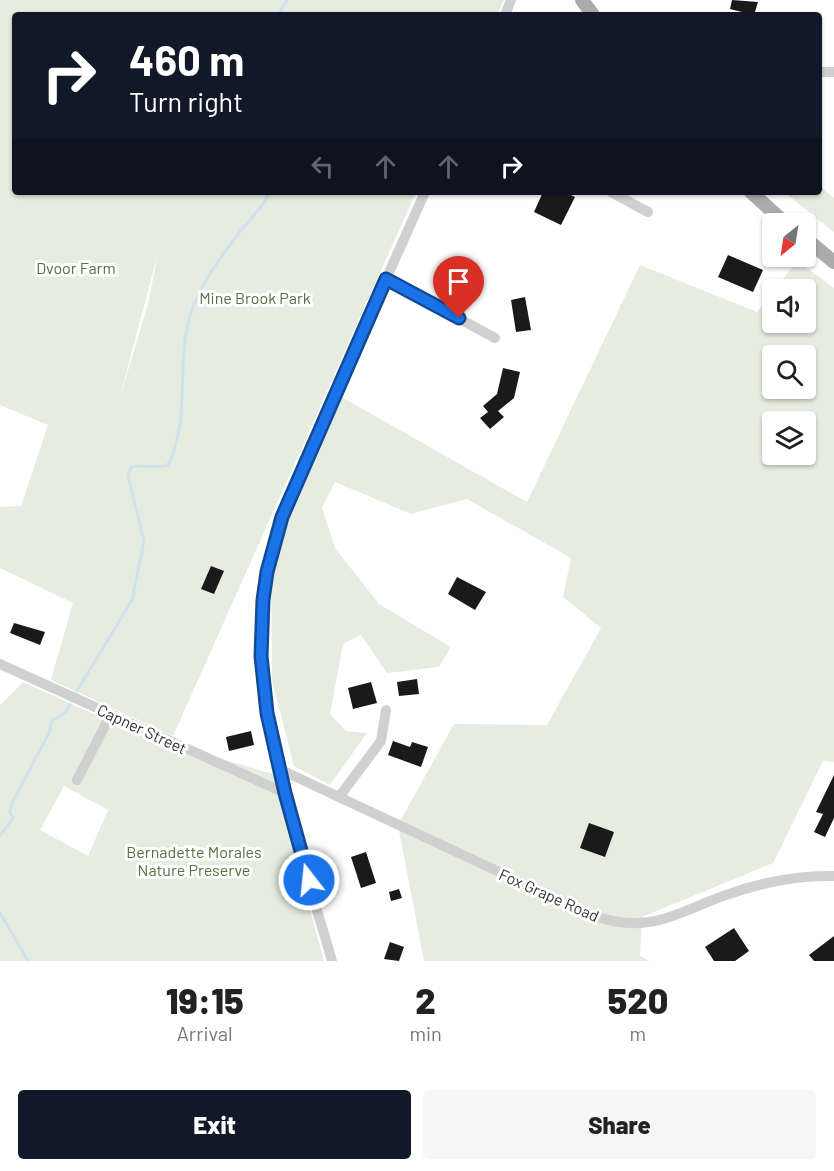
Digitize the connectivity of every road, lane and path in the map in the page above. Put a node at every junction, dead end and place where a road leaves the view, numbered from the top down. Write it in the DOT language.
graph roads {
  1 [pos="424,195"];
  2 [pos="617,195"];
  3 [pos="754,195"];
  4 [pos="648,212"];
  5 [pos="774,213"];
  6 [pos="816,247"];
  7 [pos="834,262"];
  8 [pos="386,279"];
  9 [pos="495,338"];
  10 [pos="0,664"];
  11 [pos="386,710"];
  12 [pos="111,714"];
  13 [pos="279,769"];
  14 [pos="77,780"];
  15 [pos="285,793"];
  16 [pos="339,797"];
  17 [pos="834,876"];
  18 [pos="332,961"];
  1 -- 8 [label="street"];
  2 -- 4 [label="street"];
  3 -- 5 [label="main road"];
  6 -- 7 [label="main road"];
  8 -- 9 [label="street"];
  8 -- 13 [label="street"];
  10 -- 12 [label="street, Capner Street"];
  11 -- 16 [label="street"];
  12 -- 14 [label="street"];
  12 -- 15 [label="street, Capner Street"];
  13 -- 15 [label="street"];
  13 -- 16 [label="street, Fox Grape Road"];
  15 -- 18 [label="street"];
  16 -- 17 [label="street, Fox Grape Road"];
}
